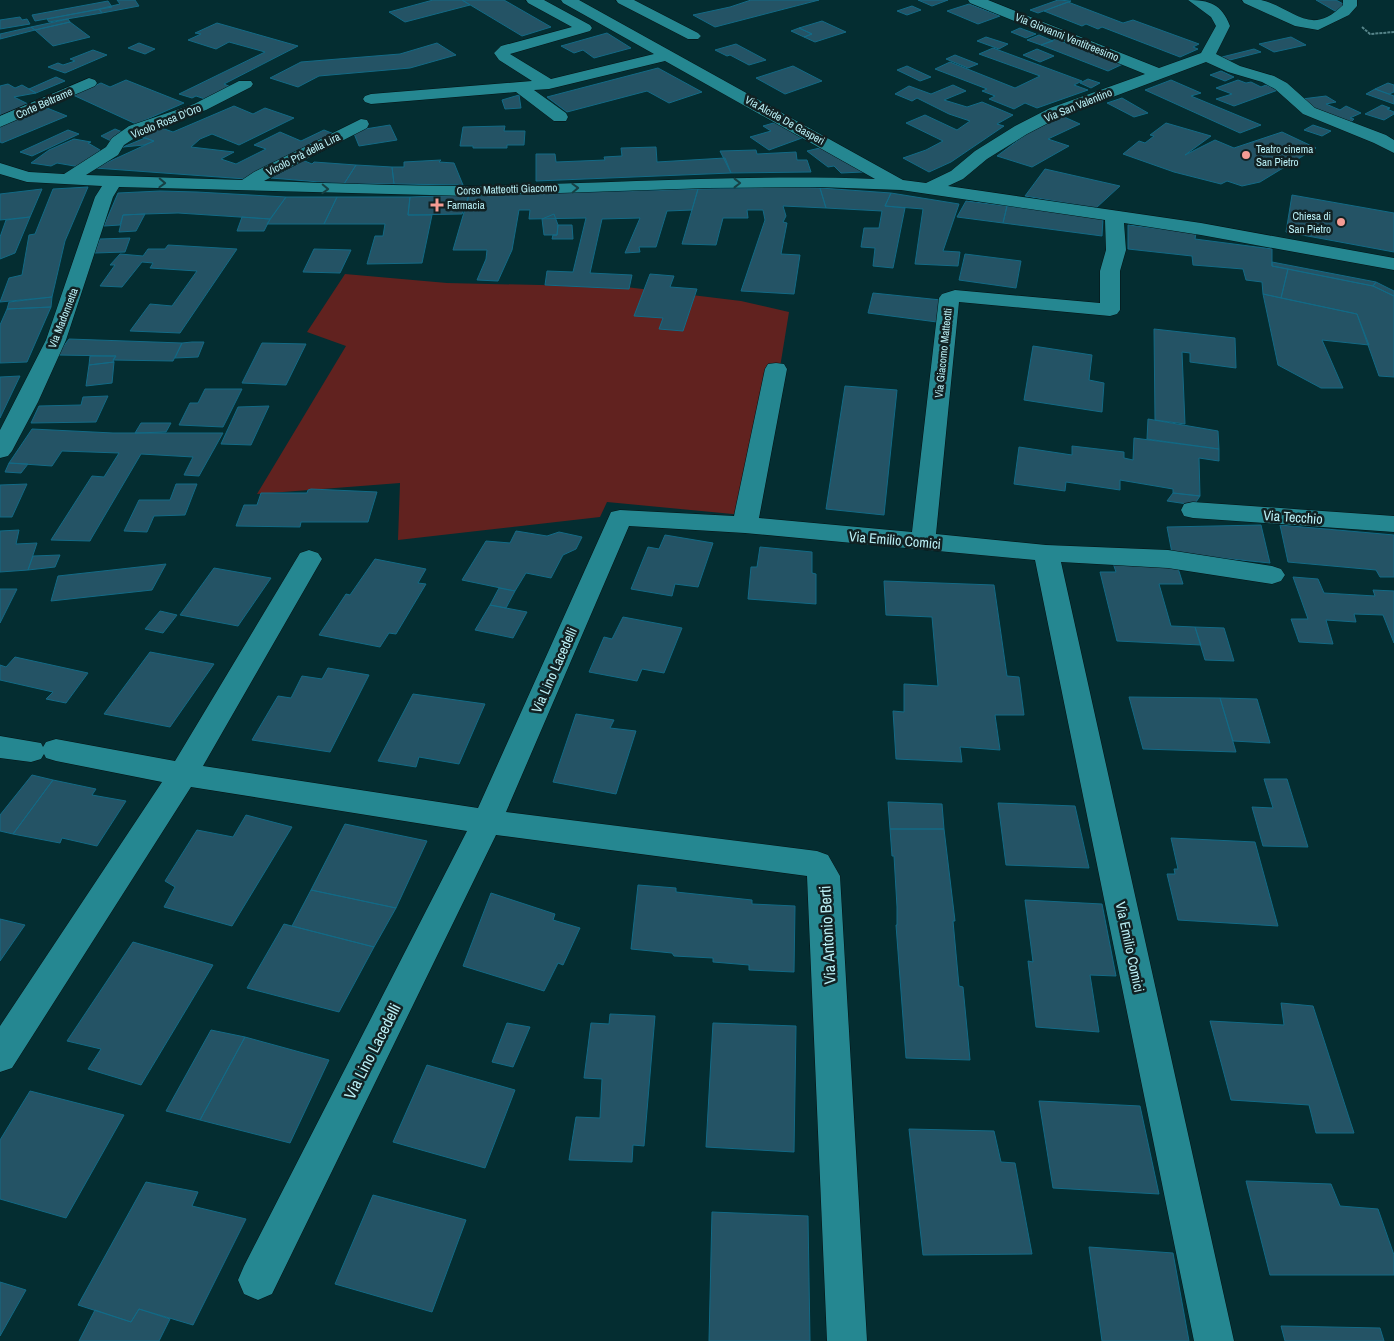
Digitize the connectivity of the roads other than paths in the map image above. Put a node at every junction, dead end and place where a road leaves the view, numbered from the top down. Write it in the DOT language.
graph roads {
  1 [pos="533,0"];
  2 [pos="568,0"];
  3 [pos="623,0"];
  4 [pos="975,0"];
  5 [pos="1195,0"];
  6 [pos="1249,0"];
  7 [pos="1350,0"];
  8 [pos="654,16"];
  9 [pos="617,26"];
  10 [pos="693,36"];
  11 [pos="669,55"];
  12 [pos="1208,56"];
  13 [pos="1160,74"];
  14 [pos="89,83"];
  15 [pos="245,84"];
  16 [pos="549,84"];
  17 [pos="520,87"];
  18 [pos="371,99"];
  19 [pos="560,117"];
  20 [pos="0,122"];
  21 [pos="361,124"];
  22 [pos="1394,127"];
  23 [pos="1387,144"];
  24 [pos="0,168"];
  25 [pos="27,177"];
  26 [pos="67,180"];
  27 [pos="114,181"];
  28 [pos="901,185"];
  29 [pos="0,186"];
  30 [pos="246,186"];
  31 [pos="928,189"];
  32 [pos="1114,216"];
  33 [pos="1394,264"];
  34 [pos="776,369"];
  35 [pos="0,451"];
  36 [pos="1193,510"];
  37 [pos="620,518"];
  38 [pos="1394,524"];
  39 [pos="745,525"];
  40 [pos="923,542"];
  41 [pos="1046,553"];
  42 [pos="308,559"];
  43 [pos="1272,574"];
  44 [pos="0,747"];
  45 [pos="183,774"];
  46 [pos="487,822"];
  47 [pos="0,1056"];
  48 [pos="258,1280"];
  49 [pos="847,1341"];
  50 [pos="1214,1341"];
  1 -- 16 [label="street"];
  2 -- 9 [label="street, Via Alcide De Gasperi"];
  3 -- 8 [label="street"];
  4 -- 13 [label="street, Via Giovanni Ventitreesimo"];
  5 -- 12 [label="street"];
  6 -- 7 [label="street"];
  8 -- 9 [label="street"];
  8 -- 10 [label="street"];
  9 -- 11 [label="street, Via Alcide De Gasperi"];
  11 -- 16 [label="street"];
  11 -- 28 [label="street, Via Alcide De Gasperi"];
  12 -- 13 [label="street, Via San Valentino"];
  12 -- 23 [label="street"];
  13 -- 31 [label="street, Via San Valentino"];
  14 -- 20 [label="street, Corte Beltrame"];
  15 -- 26 [label="street, Vicolo Rosa D'Oro"];
  16 -- 17 [label="street"];
  17 -- 18 [label="street"];
  17 -- 19 [label="street"];
  21 -- 30 [label="street, Vicolo Prà della Lira"];
  22 -- 23 [label="street"];
  24 -- 25 [label="street"];
  25 -- 26 [label="street, Corso Matteotti Giacomo"];
  25 -- 29 [label="street"];
  26 -- 27 [label="street, Corso Matteotti Giacomo"];
  27 -- 30 [label="street, Corso Matteotti Giacomo, one-way"];
  27 -- 35 [label="street, Via Madonnetta"];
  30 -- 28 [label="street, Corso Matteotti Giacomo, one-way"];
  28 -- 31 [label="street"];
  31 -- 32 [label="street"];
  32 -- 33 [label="street"];
  32 -- 40 [label="street, Via Giacomo Matteotti"];
  34 -- 39 [label="street"];
  36 -- 38 [label="street, Via Tecchio"];
  37 -- 39 [label="street, Via Emilio Comici"];
  37 -- 46 [label="street, Via Lino Lacedelli"];
  39 -- 40 [label="street, Via Emilio Comici"];
  40 -- 41 [label="street, Via Emilio Comici"];
  41 -- 43 [label="street, Via Emilio Comici"];
  41 -- 50 [label="street, Via Emilio Comici"];
  42 -- 45 [label="street"];
  44 -- 45 [label="street"];
  45 -- 46 [label="street"];
  45 -- 47 [label="street"];
  46 -- 48 [label="street, Via Lino Lacedelli"];
  46 -- 49 [label="street, Via Antonio Berti"];
}
